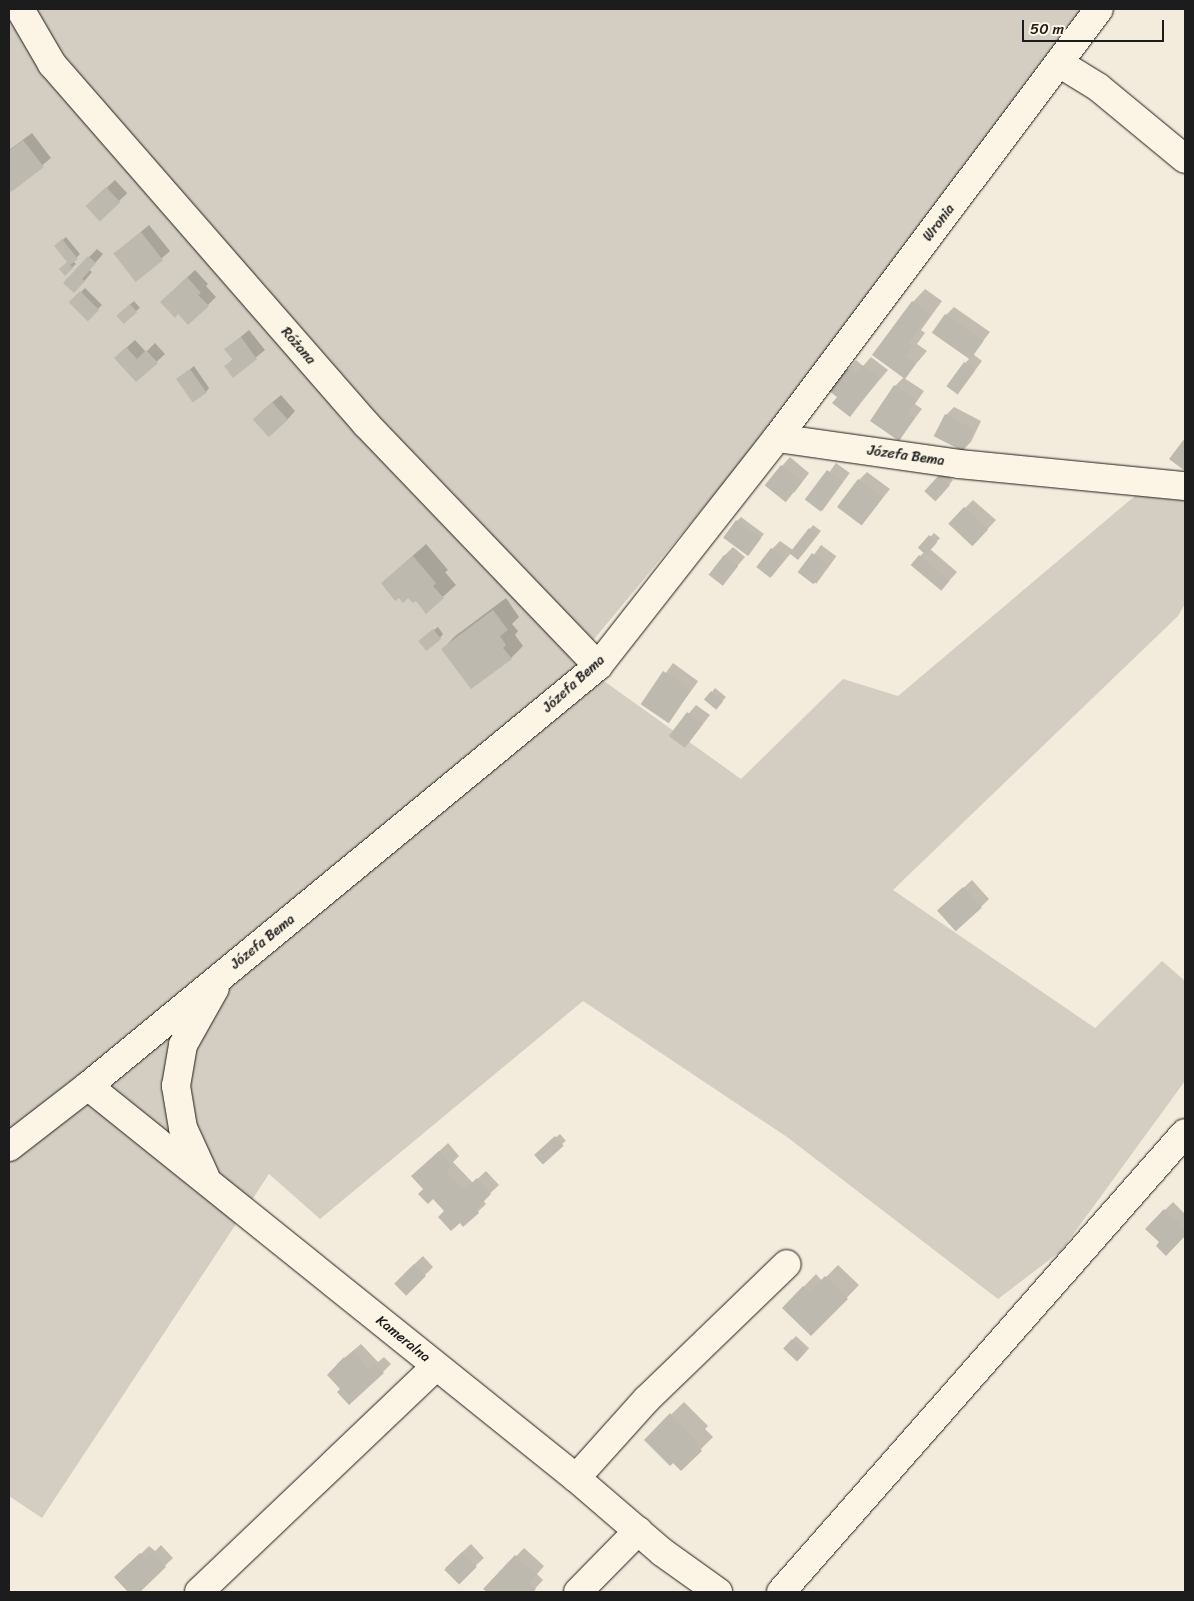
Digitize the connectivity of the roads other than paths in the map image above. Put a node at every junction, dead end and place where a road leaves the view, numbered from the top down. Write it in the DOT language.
graph roads {
  1 [pos="20,9"];
  2 [pos="1099,9"];
  3 [pos="1059,63"];
  4 [pos="1185,159"];
  5 [pos="777,438"];
  6 [pos="1185,486"];
  7 [pos="598,666"];
  8 [pos="221,976"];
  9 [pos="88,1086"];
  10 [pos="1185,1133"];
  11 [pos="9,1147"];
  12 [pos="208,1182"];
  13 [pos="787,1264"];
  14 [pos="436,1366"];
  15 [pos="576,1478"];
  16 [pos="638,1531"];
  17 [pos="198,1592"];
  18 [pos="578,1592"];
  19 [pos="718,1592"];
  20 [pos="781,1592"];
  1 -- 7 [label="street, Różana"];
  2 -- 3 [label="street, Wronia"];
  3 -- 4 [label="street"];
  3 -- 5 [label="street, Wronia"];
  5 -- 6 [label="street, Józefa Bema"];
  5 -- 7 [label="street, Józefa Bema"];
  7 -- 8 [label="street, Józefa Bema"];
  8 -- 9 [label="street, Józefa Bema"];
  8 -- 12 [label="street"];
  9 -- 11 [label="street, Józefa Bema"];
  9 -- 12 [label="street, Kameralna"];
  10 -- 20 [label="street"];
  12 -- 14 [label="street, Kameralna"];
  13 -- 15 [label="street"];
  14 -- 15 [label="street, Kameralna"];
  14 -- 17 [label="street"];
  15 -- 16 [label="street, Kameralna"];
  16 -- 18 [label="street"];
  16 -- 19 [label="street, Kameralna"];
}
